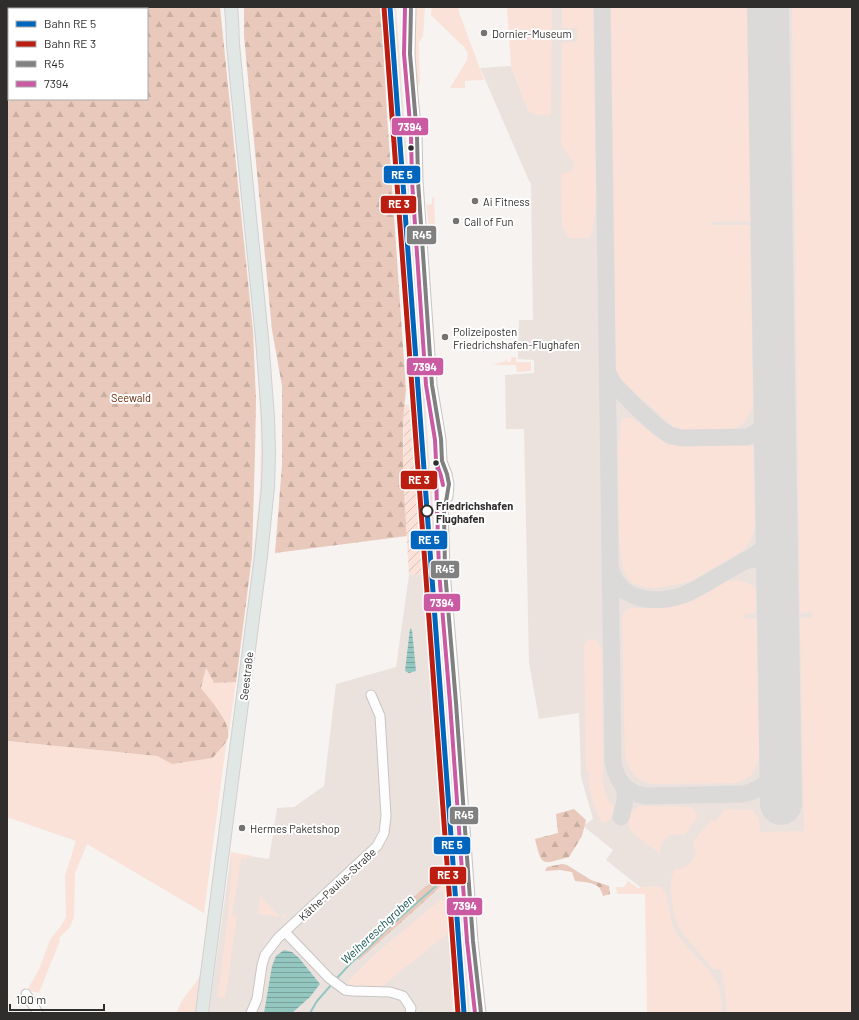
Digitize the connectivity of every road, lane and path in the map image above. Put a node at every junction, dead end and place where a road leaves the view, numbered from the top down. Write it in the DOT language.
graph roads {
  1 [pos="236,7"];
  2 [pos="411,7"];
  3 [pos="232,13"];
  4 [pos="371,695"];
  5 [pos="285,932"];
  6 [pos="26,994"];
  7 [pos="38,1013"];
  8 [pos="202,1013"];
  9 [pos="251,1013"];
  10 [pos="410,1013"];
  11 [pos="481,1013"];
  1 -- 3 [label="main road"];
  2 -- 11 [label="street"];
  3 -- 8 [label="main road, Seestraße"];
  4 -- 5 [label="street, Käthe-Paulus-Straße"];
  5 -- 9 [label="street, Käthe-Paulus-Straße"];
  5 -- 10 [label="street"];
  6 -- 7 [label="street"];
}
